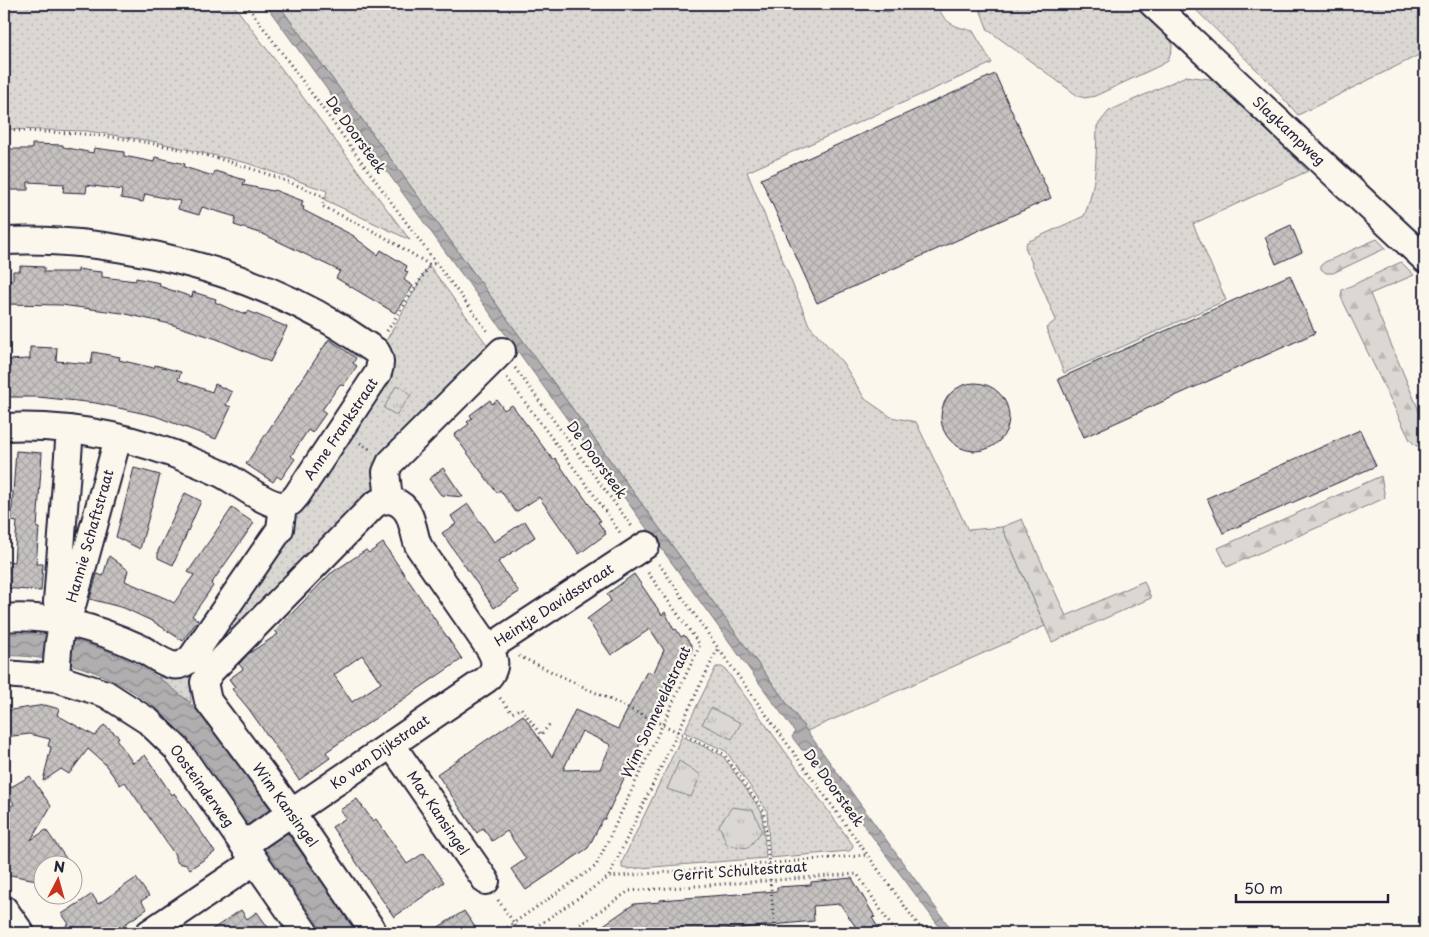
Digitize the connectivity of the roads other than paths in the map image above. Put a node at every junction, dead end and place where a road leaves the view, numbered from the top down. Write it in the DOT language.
graph roads {
  1 [pos="1153,4"];
  2 [pos="4,241"];
  3 [pos="1425,260"];
  4 [pos="498,355"];
  5 [pos="4,427"];
  6 [pos="70,429"];
  7 [pos="118,438"];
  8 [pos="389,500"];
  9 [pos="283,505"];
  10 [pos="640,549"];
  11 [pos="4,618"];
  12 [pos="61,628"];
  13 [pos="495,644"];
  14 [pos="4,674"];
  15 [pos="56,678"];
  16 [pos="392,744"];
  17 [pos="287,816"];
  18 [pos="250,848"];
  19 [pos="486,881"];
  20 [pos="4,909"];
  21 [pos="371,928"];
  22 [pos="21,933"];
  23 [pos="149,933"];
  24 [pos="305,933"];
  1 -- 3 [label="street, Slagkampweg"];
  2 -- 9 [label="street, Anne Frankstraat"];
  4 -- 8 [label="street"];
  5 -- 6 [label="street"];
  6 -- 7 [label="street"];
  6 -- 12 [label="street, Hannie Schaftstraat"];
  7 -- 9 [label="street"];
  7 -- 12 [label="street, Hannie Schaftstraat"];
  8 -- 13 [label="street, Heintje Davidsstraat"];
  8 -- 17 [label="street, Wim Kansingel"];
  9 -- 12 [label="street"];
  10 -- 13 [label="street, Heintje Davidsstraat"];
  11 -- 12 [label="street"];
  12 -- 15 [label="street"];
  13 -- 16 [label="street, Ko van Dijkstraat"];
  14 -- 15 [label="street, Oosteinderweg"];
  15 -- 18 [label="street, Oosteinderweg"];
  16 -- 17 [label="street, Ko van Dijkstraat"];
  16 -- 19 [label="street, Max Kansingel"];
  17 -- 18 [label="street, Ko van Dijkstraat"];
  17 -- 21 [label="street, Wim Kansingel"];
  18 -- 23 [label="street, Ko van Dijkstraat"];
  18 -- 24 [label="street, Oosteinderweg"];
  20 -- 22 [label="street"];
}
